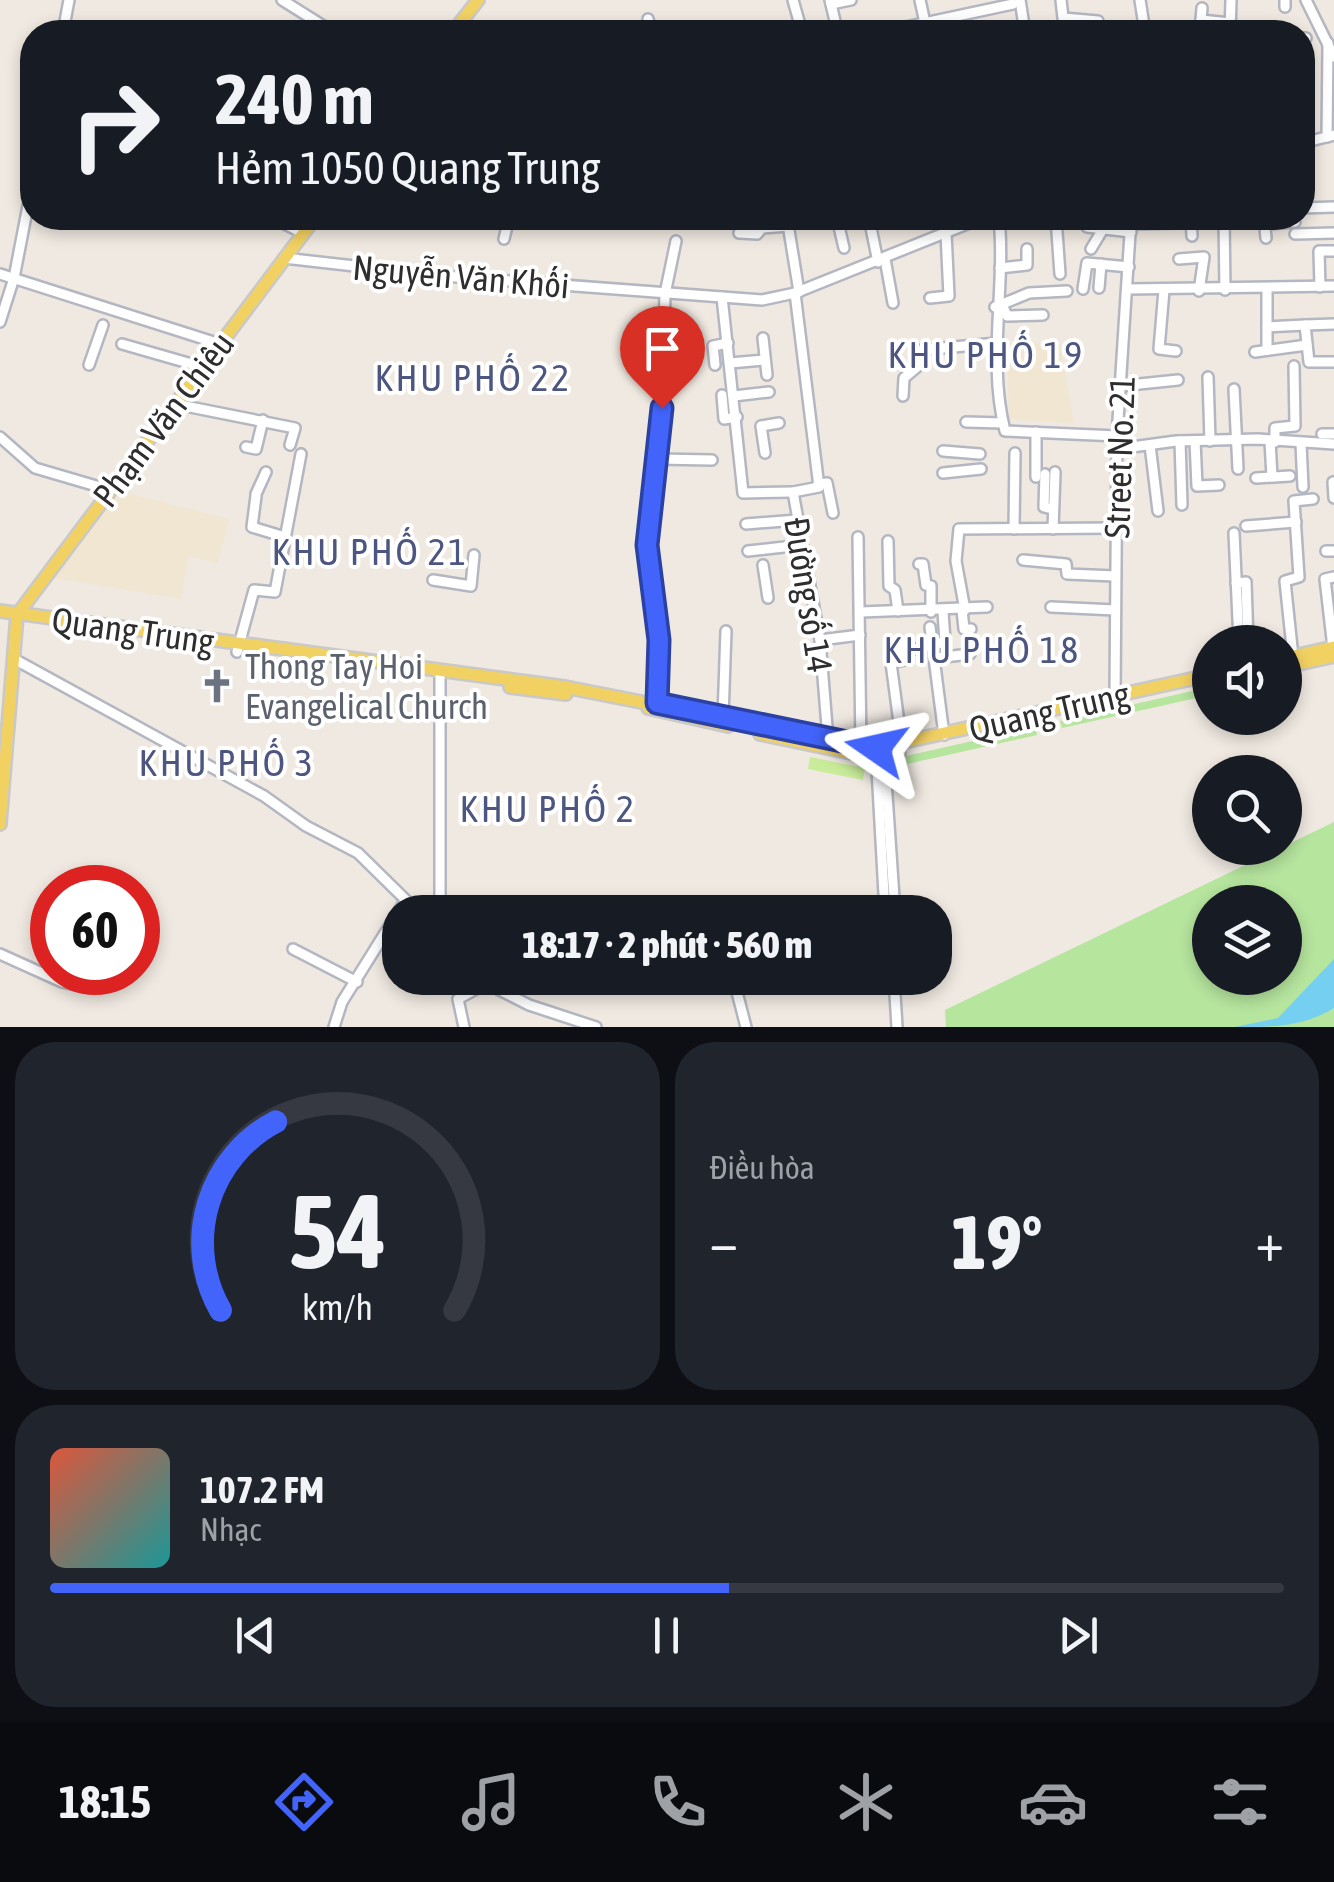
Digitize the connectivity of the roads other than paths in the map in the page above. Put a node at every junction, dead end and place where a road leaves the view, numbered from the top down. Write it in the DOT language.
graph roads {
  1 [pos="282,0"];
  2 [pos="478,0"];
  3 [pos="850,0"];
  4 [pos="1060,0"];
  5 [pos="1306,0"];
  6 [pos="830,2"];
  7 [pos="1017,2"];
  8 [pos="1098,8"];
  9 [pos="1202,8"];
  10 [pos="314,20"];
  11 [pos="463,20"];
  12 [pos="951,20"];
  13 [pos="1098,20"];
  14 [pos="1200,20"];
  15 [pos="1328,44"];
  16 [pos="1334,57"];
  17 [pos="1330,106"];
  18 [pos="1330,136"];
  19 [pos="23,230"];
  20 [pos="299,230"];
  21 [pos="506,230"];
  22 [pos="760,230"];
  23 [pos="789,230"];
  24 [pos="840,230"];
  25 [pos="872,230"];
  26 [pos="953,230"];
  27 [pos="999,230"];
  28 [pos="1057,230"];
  29 [pos="1102,230"];
  30 [pos="1131,230"];
  31 [pos="1192,230"];
  32 [pos="1224,230"];
  33 [pos="1265,230"];
  34 [pos="303,232"];
  35 [pos="739,233"];
  36 [pos="946,233"];
  37 [pos="1192,236"];
  38 [pos="1266,238"];
  39 [pos="504,239"];
  40 [pos="676,241"];
  41 [pos="844,248"];
  42 [pos="1027,249"];
  43 [pos="1092,249"];
  44 [pos="1334,250"];
  45 [pos="284,258"];
  46 [pos="1178,259"];
  47 [pos="881,260"];
  48 [pos="1101,264"];
  49 [pos="1129,266"];
  50 [pos="1000,268"];
  51 [pos="0,274"];
  52 [pos="1060,274"];
  53 [pos="14,278"];
  54 [pos="1334,286"];
  55 [pos="1320,287"];
  56 [pos="1099,288"];
  57 [pos="1267,288"];
  58 [pos="1083,289"];
  59 [pos="1127,289"];
  60 [pos="1164,290"];
  61 [pos="1225,290"];
  62 [pos="1067,291"];
  63 [pos="1199,291"];
  64 [pos="797,292"];
  65 [pos="666,294"];
  66 [pos="722,297"];
  67 [pos="930,298"];
  68 [pos="893,303"];
  69 [pos="999,306"];
  70 [pos="1043,315"];
  71 [pos="0,322"];
  72 [pos="1334,324"];
  73 [pos="1305,325"];
  74 [pos="102,326"];
  75 [pos="1267,327"];
  76 [pos="763,338"];
  77 [pos="728,343"];
  78 [pos="997,343"];
  79 [pos="122,344"];
  80 [pos="220,344"];
  81 [pos="1306,345"];
  82 [pos="921,350"];
  83 [pos="1267,350"];
  84 [pos="1176,351"];
  85 [pos="1255,352"];
  86 [pos="765,360"];
  87 [pos="923,362"];
  88 [pos="1334,362"];
  89 [pos="730,363"];
  90 [pos="89,365"];
  91 [pos="715,366"];
  92 [pos="1294,366"];
  93 [pos="202,367"];
  94 [pos="767,375"];
  95 [pos="1208,377"];
  96 [pos="1178,380"];
  97 [pos="1120,386"];
  98 [pos="1234,388"];
  99 [pos="769,392"];
  100 [pos="722,395"];
  101 [pos="734,396"];
  102 [pos="903,396"];
  103 [pos="175,404"];
  104 [pos="737,417"];
  105 [pos="262,420"];
  106 [pos="966,422"];
  107 [pos="779,423"];
  108 [pos="1004,427"];
  109 [pos="1036,432"];
  110 [pos="762,436"];
  111 [pos="1118,436"];
  112 [pos="0,437"];
  113 [pos="739,439"];
  114 [pos="1237,440"];
  115 [pos="1195,441"];
  116 [pos="1210,441"];
  117 [pos="1180,442"];
  118 [pos="1272,442"];
  119 [pos="1301,444"];
  120 [pos="1334,444"];
  121 [pos="290,445"];
  122 [pos="1150,445"];
  123 [pos="246,447"];
  124 [pos="1117,449"];
  125 [pos="944,450"];
  126 [pos="765,452"];
  127 [pos="1014,453"];
  128 [pos="301,454"];
  129 [pos="980,454"];
  130 [pos="658,459"];
  131 [pos="712,460"];
  132 [pos="1238,469"];
  133 [pos="981,470"];
  134 [pos="266,472"];
  135 [pos="943,474"];
  136 [pos="1290,476"];
  137 [pos="1272,477"];
  138 [pos="1256,478"];
  139 [pos="1333,482"];
  140 [pos="818,484"];
  141 [pos="1220,485"];
  142 [pos="1303,488"];
  143 [pos="110,490"];
  144 [pos="793,492"];
  145 [pos="1334,498"];
  146 [pos="1314,499"];
  147 [pos="1182,505"];
  148 [pos="1158,511"];
  149 [pos="834,514"];
  150 [pos="797,520"];
  151 [pos="1296,522"];
  152 [pos="746,524"];
  153 [pos="1246,526"];
  154 [pos="1014,528"];
  155 [pos="1052,528"];
  156 [pos="1116,528"];
  157 [pos="1234,533"];
  158 [pos="286,536"];
  159 [pos="858,538"];
  160 [pos="888,541"];
  161 [pos="802,546"];
  162 [pos="748,550"];
  163 [pos="474,555"];
  164 [pos="1023,560"];
  165 [pos="919,564"];
  166 [pos="764,565"];
  167 [pos="1115,576"];
  168 [pos="1334,577"];
  169 [pos="434,580"];
  170 [pos="1236,583"];
  171 [pos="768,598"];
  172 [pos="1051,607"];
  173 [pos="987,608"];
  174 [pos="964,610"];
  175 [pos="1115,610"];
  176 [pos="937,611"];
  177 [pos="0,612"];
  178 [pos="860,612"];
  179 [pos="898,612"];
  180 [pos="16,618"];
  181 [pos="0,620"];
  182 [pos="32,624"];
  183 [pos="1238,625"];
  184 [pos="1247,625"];
  185 [pos="1287,625"];
  186 [pos="930,626"];
  187 [pos="971,629"];
  188 [pos="726,631"];
  189 [pos="860,635"];
  190 [pos="14,638"];
  191 [pos="820,640"];
  192 [pos="900,640"];
  193 [pos="935,646"];
  194 [pos="238,648"];
  195 [pos="1334,648"];
  196 [pos="911,650"];
  197 [pos="970,654"];
  198 [pos="1334,656"];
  199 [pos="1302,657"];
  200 [pos="936,658"];
  201 [pos="14,659"];
  202 [pos="1302,659"];
  203 [pos="394,668"];
  204 [pos="440,676"];
  205 [pos="1192,680"];
  206 [pos="1192,686"];
  207 [pos="627,700"];
  208 [pos="1115,701"];
  209 [pos="657,706"];
  210 [pos="1046,716"];
  211 [pos="723,717"];
  212 [pos="944,735"];
  213 [pos="828,739"];
  214 [pos="902,744"];
  215 [pos="861,747"];
  216 [pos="880,752"];
  217 [pos="2,783"];
  218 [pos="0,824"];
  219 [pos="399,895"];
  220 [pos="440,895"];
  221 [pos="884,895"];
  222 [pos="894,895"];
  223 [pos="382,940"];
  224 [pos="293,949"];
  225 [pos="0,954"];
  226 [pos="30,968"];
  227 [pos="357,982"];
  228 [pos="463,995"];
  229 [pos="516,995"];
  230 [pos="738,995"];
  231 [pos="895,995"];
  232 [pos="334,1027"];
  233 [pos="464,1027"];
  234 [pos="596,1027"];
  235 [pos="746,1027"];
  236 [pos="898,1027"];
  1 -- 10 [label="street"];
  2 -- 11 [label="main road"];
  3 -- 6 [label="street"];
  4 -- 13 [label="street"];
  5 -- 15 [label="street"];
  7 -- 12 [label="street"];
  8 -- 13 [label="street"];
  9 -- 14 [label="street"];
  15 -- 16 [label="street"];
  15 -- 17 [label="street"];
  17 -- 18 [label="street"];
  19 -- 53 [label="street"];
  20 -- 34 [label="street"];
  21 -- 39 [label="street"];
  22 -- 35 [label="street"];
  23 -- 64 [label="street, Đường số 14"];
  24 -- 41 [label="street"];
  25 -- 47 [label="street"];
  26 -- 36 [label="street, Nguyễn Văn Khối"];
  27 -- 50 [label="street"];
  28 -- 52 [label="street"];
  29 -- 43 [label="street"];
  30 -- 49 [label="street, Street No. 21"];
  31 -- 37 [label="street"];
  32 -- 61 [label="street"];
  33 -- 38 [label="street"];
  34 -- 45 [label="main road, Phạm Văn Chiêu"];
  36 -- 47 [label="street, Nguyễn Văn Khối"];
  36 -- 67 [label="street"];
  40 -- 65 [label="street"];
  42 -- 50 [label="street"];
  44 -- 55 [label="street"];
  45 -- 65 [label="street, Nguyễn Văn Khối"];
  45 -- 80 [label="main road, Phạm Văn Chiêu"];
  46 -- 63 [label="street"];
  47 -- 64 [label="street, Nguyễn Văn Khối"];
  47 -- 68 [label="street"];
  48 -- 49 [label="street"];
  48 -- 56 [label="street"];
  48 -- 58 [label="street"];
  49 -- 59 [label="street, Street No. 21"];
  50 -- 69 [label="street"];
  51 -- 53 [label="street"];
  53 -- 71 [label="street"];
  53 -- 80 [label="street"];
  54 -- 55 [label="street"];
  55 -- 57 [label="street"];
  57 -- 61 [label="street"];
  57 -- 75 [label="street"];
  59 -- 60 [label="street"];
  59 -- 97 [label="street, Street No. 21"];
  60 -- 63 [label="street"];
  60 -- 84 [label="street"];
  61 -- 63 [label="street"];
  62 -- 69 [label="street"];
  64 -- 66 [label="street, Nguyễn Văn Khối"];
  64 -- 140 [label="street, Đường số 14"];
  65 -- 66 [label="street, Nguyễn Văn Khối"];
  65 -- 130 [label="street"];
  66 -- 77 [label="street"];
  69 -- 70 [label="street"];
  69 -- 78 [label="street"];
  72 -- 73 [label="street"];
  73 -- 75 [label="street"];
  73 -- 81 [label="street"];
  74 -- 90 [label="street"];
  75 -- 83 [label="street"];
  76 -- 86 [label="street"];
  77 -- 89 [label="street"];
  77 -- 91 [label="street"];
  78 -- 82 [label="street"];
  78 -- 108 [label="street"];
  79 -- 93 [label="street"];
  80 -- 93 [label="main road, Phạm Văn Chiêu"];
  81 -- 83 [label="street"];
  81 -- 88 [label="street"];
  83 -- 85 [label="street"];
  86 -- 89 [label="street"];
  86 -- 94 [label="street"];
  87 -- 102 [label="street"];
  89 -- 101 [label="street"];
  92 -- 118 [label="street"];
  93 -- 103 [label="main road, Phạm Văn Chiêu"];
  95 -- 116 [label="street"];
  96 -- 97 [label="street"];
  97 -- 111 [label="street, Street No. 21"];
  98 -- 114 [label="street"];
  99 -- 101 [label="street"];
  100 -- 104 [label="street"];
  101 -- 104 [label="street"];
  103 -- 105 [label="street"];
  103 -- 143 [label="main road, Phạm Văn Chiêu"];
  104 -- 113 [label="street"];
  105 -- 121 [label="street"];
  105 -- 123 [label="street"];
  106 -- 108 [label="street"];
  107 -- 110 [label="street"];
  108 -- 109 [label="street"];
  109 -- 111 [label="street"];
  109 -- 155 [label="street"];
  110 -- 113 [label="street"];
  110 -- 126 [label="street"];
  111 -- 124 [label="street, Street No. 21"];
  112 -- 143 [label="street"];
  113 -- 144 [label="street"];
  114 -- 116 [label="street"];
  114 -- 118 [label="street"];
  114 -- 132 [label="street"];
  115 -- 116 [label="street"];
  115 -- 117 [label="street"];
  115 -- 141 [label="street"];
  117 -- 122 [label="street"];
  117 -- 147 [label="street"];
  118 -- 119 [label="street"];
  118 -- 137 [label="street"];
  119 -- 120 [label="street"];
  119 -- 142 [label="street"];
  122 -- 124 [label="street"];
  122 -- 148 [label="street"];
  124 -- 156 [label="street, Street No. 21"];
  125 -- 129 [label="street"];
  127 -- 154 [label="street"];
  128 -- 158 [label="street"];
  130 -- 131 [label="street"];
  130 -- 209 [label="street"];
  133 -- 135 [label="street"];
  134 -- 158 [label="street"];
  136 -- 137 [label="street"];
  137 -- 138 [label="street"];
  139 -- 145 [label="street"];
  140 -- 144 [label="street, Đường số 14"];
  140 -- 149 [label="street"];
  143 -- 180 [label="main road, Phạm Văn Chiêu"];
  144 -- 150 [label="street, Đường số 14"];
  146 -- 151 [label="street"];
  150 -- 152 [label="street"];
  150 -- 161 [label="street, Đường số 14"];
  151 -- 153 [label="street"];
  151 -- 185 [label="street"];
  154 -- 155 [label="street"];
  154 -- 174 [label="street"];
  155 -- 156 [label="street"];
  156 -- 167 [label="street, Street No. 21"];
  157 -- 170 [label="street"];
  158 -- 194 [label="street"];
  159 -- 178 [label="street"];
  160 -- 179 [label="street"];
  161 -- 162 [label="street"];
  161 -- 191 [label="street, Đường số 14"];
  163 -- 169 [label="street"];
  164 -- 167 [label="street"];
  165 -- 176 [label="street"];
  166 -- 171 [label="street"];
  167 -- 175 [label="street, Street No. 21"];
  168 -- 195 [label="street"];
  170 -- 183 [label="street"];
  170 -- 184 [label="street"];
  172 -- 175 [label="street"];
  173 -- 174 [label="street"];
  174 -- 176 [label="street"];
  174 -- 187 [label="street"];
  175 -- 208 [label="street, Street No. 21"];
  176 -- 179 [label="street"];
  176 -- 193 [label="street"];
  177 -- 180 [label="main road, Quang Trung"];
  178 -- 179 [label="street"];
  178 -- 189 [label="street"];
  180 -- 181 [label="main road, Quang Trung"];
  180 -- 182 [label="main road, Quang Trung"];
  180 -- 190 [label="main road"];
  180 -- 194 [label="main road, Quang Trung"];
  182 -- 190 [label="main road"];
  182 -- 194 [label="main road, Quang Trung"];
  186 -- 193 [label="street"];
  188 -- 211 [label="street"];
  189 -- 191 [label="street"];
  189 -- 215 [label="street"];
  190 -- 201 [label="main road"];
  191 -- 213 [label="street, Đường số 14"];
  192 -- 214 [label="street"];
  193 -- 196 [label="street"];
  193 -- 200 [label="street"];
  194 -- 203 [label="main road, Quang Trung"];
  195 -- 199 [label="main road"];
  197 -- 200 [label="street"];
  198 -- 202 [label="main road"];
  200 -- 212 [label="street"];
  201 -- 217 [label="main road"];
  201 -- 219 [label="street"];
  203 -- 204 [label="main road, Quang Trung"];
  203 -- 207 [label="main road, Quang Trung"];
  204 -- 207 [label="main road, Quang Trung"];
  204 -- 220 [label="street"];
  205 -- 208 [label="main road, Quang Trung"];
  206 -- 208 [label="main road, Quang Trung"];
  207 -- 209 [label="main road, Quang Trung"];
  208 -- 210 [label="main road, Quang Trung"];
  209 -- 211 [label="main road, Quang Trung"];
  209 -- 216 [label="main road, Quang Trung"];
  210 -- 212 [label="main road, Quang Trung"];
  210 -- 216 [label="main road, Quang Trung"];
  211 -- 213 [label="main road, Quang Trung"];
  212 -- 214 [label="main road, Quang Trung"];
  213 -- 215 [label="main road, Quang Trung"];
  214 -- 216 [label="main road, Quang Trung"];
  215 -- 216 [label="main road, Quang Trung"];
  216 -- 221 [label="street"];
  216 -- 222 [label="street"];
  217 -- 218 [label="main road"];
  223 -- 227 [label="street"];
  224 -- 227 [label="street"];
  225 -- 226 [label="street"];
  227 -- 232 [label="street"];
  228 -- 233 [label="street"];
  229 -- 234 [label="street"];
  230 -- 235 [label="street"];
  231 -- 236 [label="street"];
}
